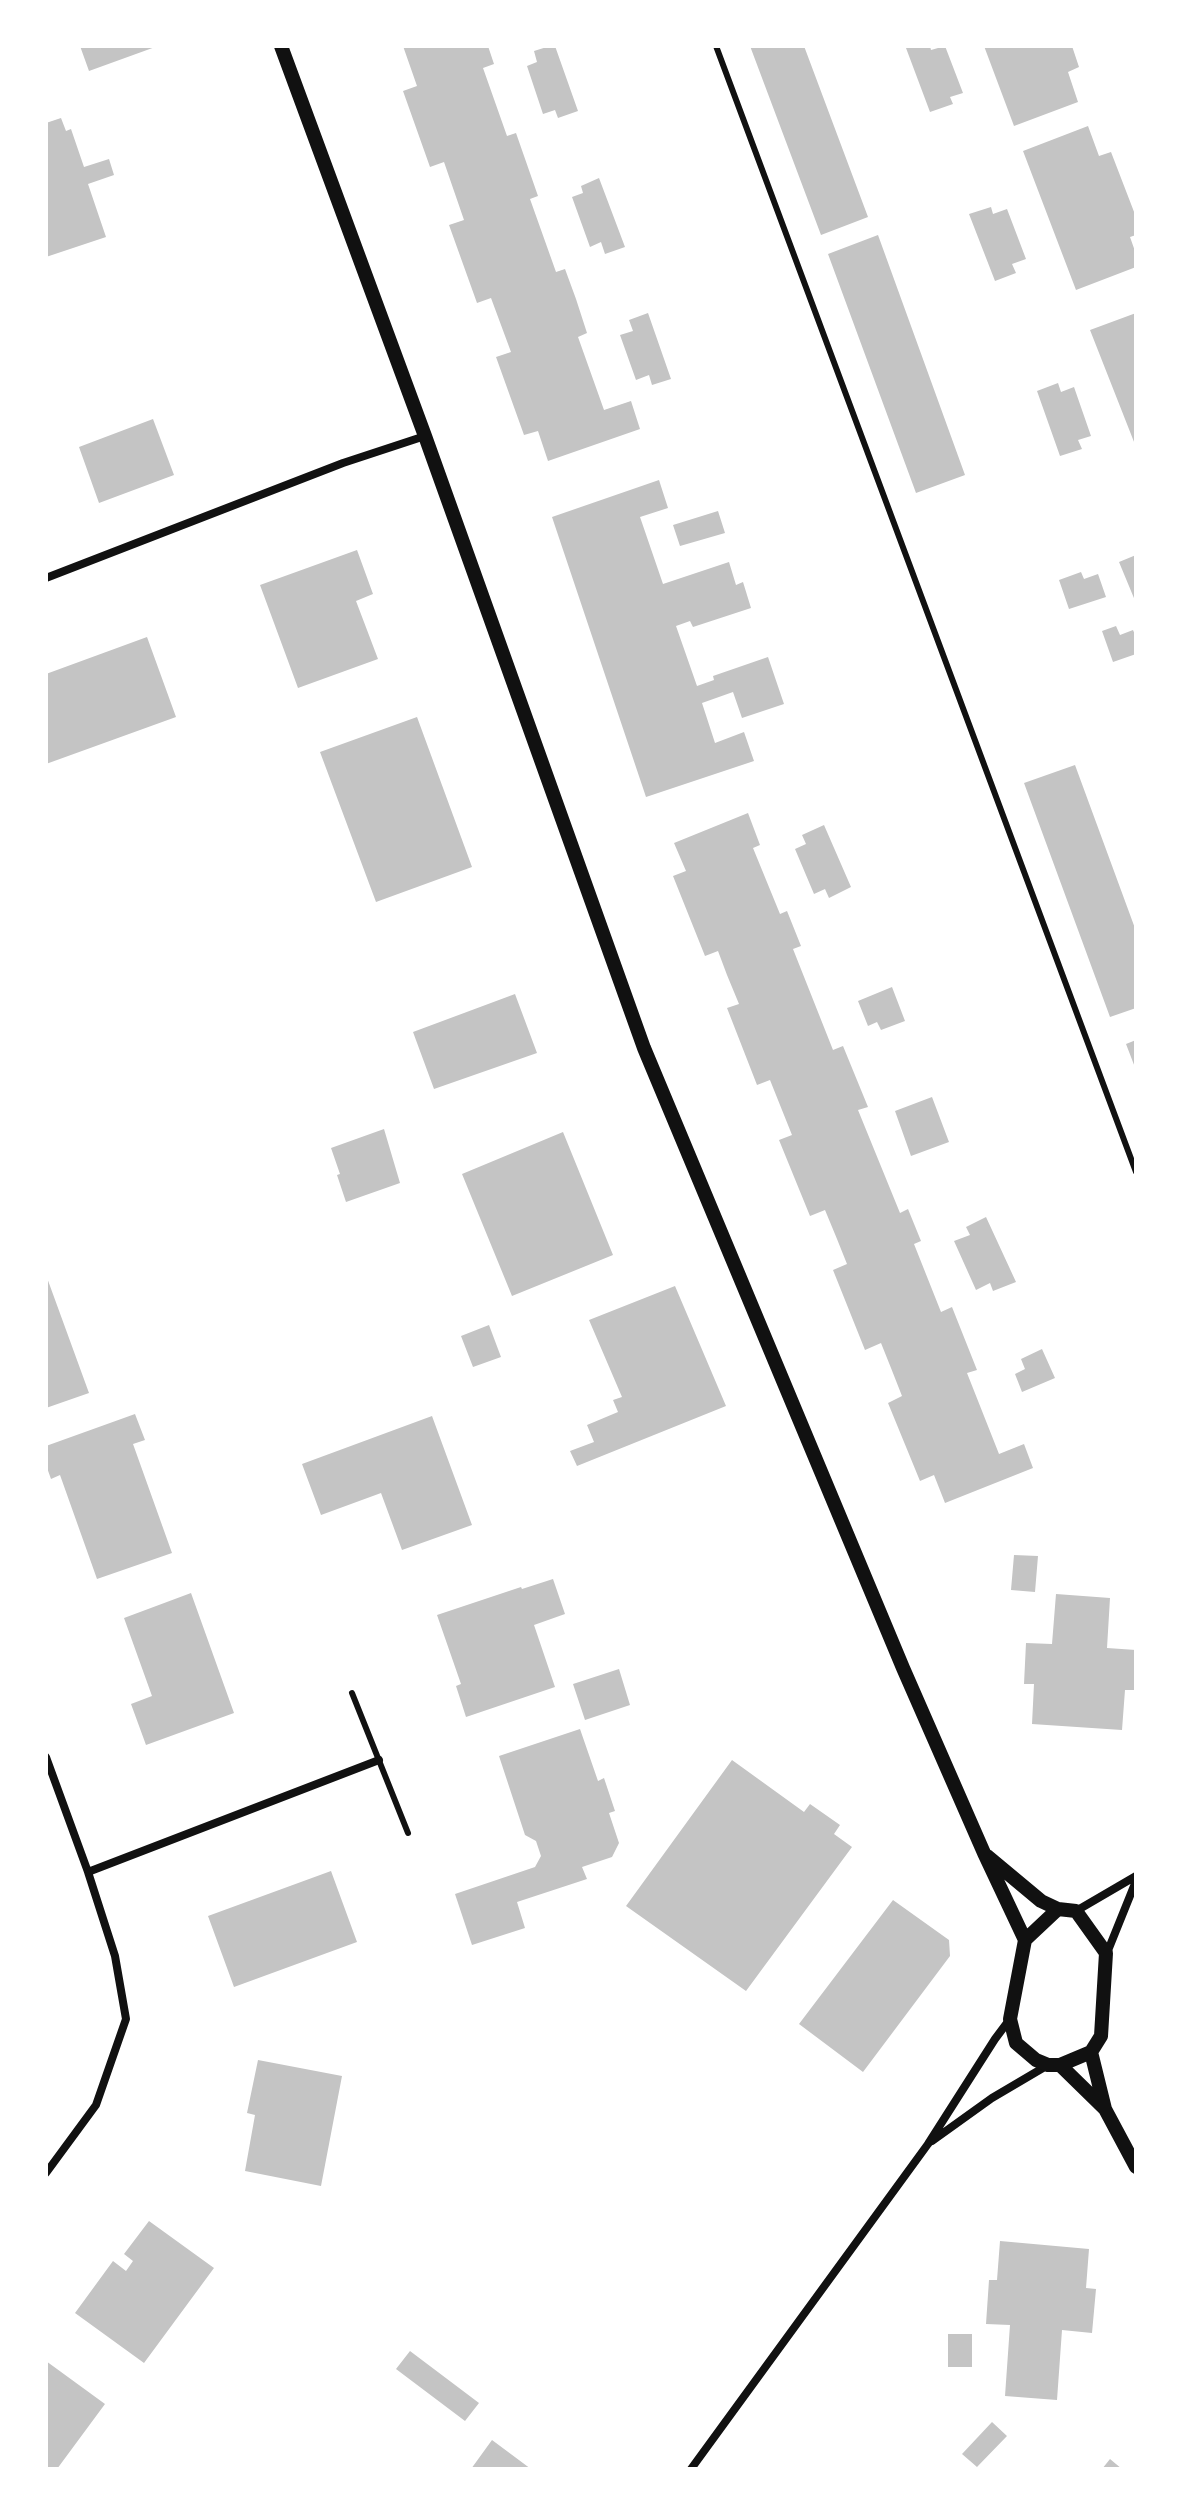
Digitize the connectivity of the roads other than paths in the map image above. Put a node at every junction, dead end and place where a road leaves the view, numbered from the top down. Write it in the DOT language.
graph roads {
  1 [pos="281,46"];
  2 [pos="716,46"];
  3 [pos="425,436"];
  4 [pos="46,578"];
  5 [pos="1136,1172"];
  6 [pos="352,1693"];
  7 [pos="46,1757"];
  8 [pos="379,1760"];
  9 [pos="408,1833"];
  10 [pos="984,1853"];
  11 [pos="88,1872"];
  12 [pos="1136,1879"];
  13 [pos="1058,1909"];
  14 [pos="1076,1911"];
  15 [pos="1025,1940"];
  16 [pos="1106,1953"];
  17 [pos="1010,2019"];
  18 [pos="1091,2052"];
  19 [pos="1054,2065"];
  20 [pos="1105,2109"];
  21 [pos="928,2144"];
  22 [pos="1136,2167"];
  23 [pos="46,2173"];
  24 [pos="691,2469"];
  1 -- 3 [label="street"];
  2 -- 5 [label="lane"];
  3 -- 4 [label="street"];
  3 -- 10 [label="street"];
  6 -- 8 [label="lane"];
  7 -- 11 [label="street"];
  8 -- 9 [label="lane"];
  8 -- 11 [label="street"];
  10 -- 13 [label="street"];
  10 -- 15 [label="street"];
  11 -- 23 [label="street"];
  12 -- 14 [label="street"];
  12 -- 16 [label="street"];
  13 -- 14 [label="street"];
  13 -- 15 [label="street"];
  14 -- 16 [label="street"];
  15 -- 17 [label="street"];
  16 -- 18 [label="street"];
  17 -- 19 [label="street"];
  17 -- 21 [label="street"];
  18 -- 19 [label="street"];
  18 -- 20 [label="street"];
  19 -- 20 [label="street"];
  19 -- 21 [label="street"];
  20 -- 22 [label="street"];
  21 -- 24 [label="street"];
}
